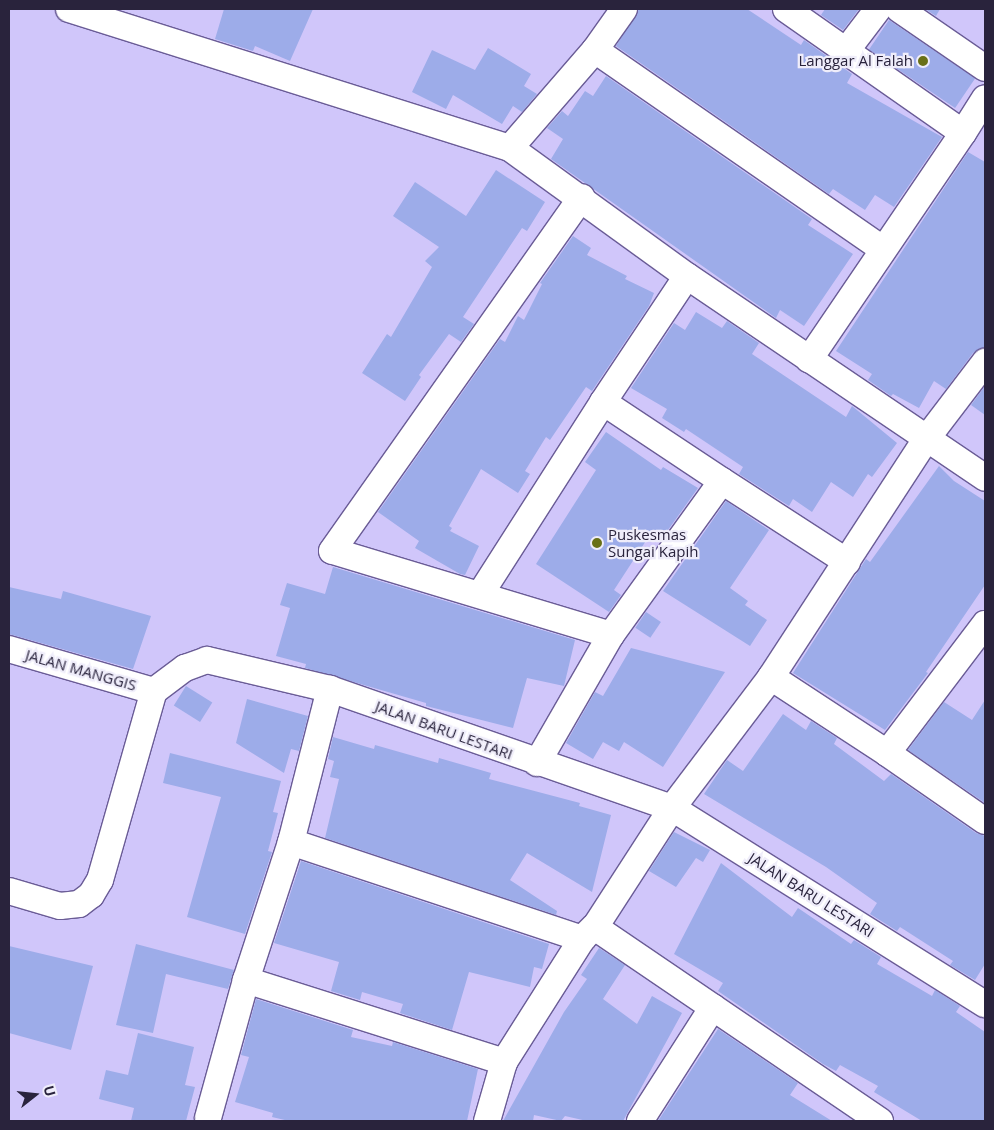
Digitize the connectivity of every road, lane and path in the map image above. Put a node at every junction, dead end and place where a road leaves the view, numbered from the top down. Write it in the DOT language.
graph roads {
  1 [pos="69,9"];
  2 [pos="624,9"];
  3 [pos="786,9"];
  4 [pos="878,9"];
  5 [pos="899,9"];
  6 [pos="595,50"];
  7 [pos="846,51"];
  8 [pos="985,68"];
  9 [pos="985,98"];
  10 [pos="963,133"];
  11 [pos="510,148"];
  12 [pos="582,197"];
  13 [pos="882,249"];
  14 [pos="687,276"];
  15 [pos="809,360"];
  16 [pos="985,362"];
  17 [pos="603,402"];
  18 [pos="927,438"];
  19 [pos="985,478"];
  20 [pos="722,480"];
  21 [pos="847,562"];
  22 [pos="481,593"];
  23 [pos="611,635"];
  24 [pos="981,639"];
  25 [pos="9,648"];
  26 [pos="771,676"];
  27 [pos="330,689"];
  28 [pos="154,691"];
  29 [pos="887,754"];
  30 [pos="537,763"];
  31 [pos="672,808"];
  32 [pos="985,821"];
  33 [pos="291,842"];
  34 [pos="9,891"];
  35 [pos="589,933"];
  36 [pos="246,980"];
  37 [pos="985,1004"];
  38 [pos="713,1007"];
  39 [pos="504,1062"];
  40 [pos="212,1120"];
  41 [pos="487,1121"];
  42 [pos="640,1121"];
  43 [pos="880,1121"];
  1 -- 11 [label="street"];
  2 -- 6 [label="street"];
  3 -- 7 [label="street"];
  4 -- 7 [label="street"];
  5 -- 8 [label="street"];
  6 -- 11 [label="street"];
  6 -- 13 [label="street"];
  7 -- 10 [label="street"];
  9 -- 10 [label="street"];
  10 -- 13 [label="street"];
  11 -- 12 [label="street"];
  12 -- 14 [label="street"];
  12 -- 22 [label="street"];
  13 -- 15 [label="street"];
  14 -- 15 [label="street"];
  14 -- 17 [label="street"];
  15 -- 18 [label="street"];
  16 -- 18 [label="street"];
  17 -- 20 [label="street"];
  17 -- 22 [label="street"];
  18 -- 19 [label="street"];
  18 -- 21 [label="street"];
  20 -- 21 [label="street"];
  20 -- 23 [label="street"];
  21 -- 26 [label="street"];
  22 -- 23 [label="street"];
  23 -- 30 [label="street"];
  24 -- 29 [label="street"];
  25 -- 28 [label="street, JALAN MANGGIS"];
  26 -- 29 [label="street"];
  26 -- 31 [label="street"];
  27 -- 28 [label="street, JALAN BARU LESTARI"];
  27 -- 30 [label="street, JALAN BARU LESTARI"];
  27 -- 33 [label="street"];
  28 -- 34 [label="street"];
  29 -- 32 [label="street"];
  30 -- 31 [label="street, JALAN BARU LESTARI"];
  31 -- 35 [label="street"];
  31 -- 37 [label="street, JALAN BARU LESTARI"];
  33 -- 35 [label="street"];
  33 -- 36 [label="street"];
  35 -- 38 [label="street"];
  35 -- 39 [label="street"];
  36 -- 39 [label="street"];
  36 -- 40 [label="street"];
  38 -- 42 [label="street"];
  38 -- 43 [label="street"];
  39 -- 41 [label="street"];
}
